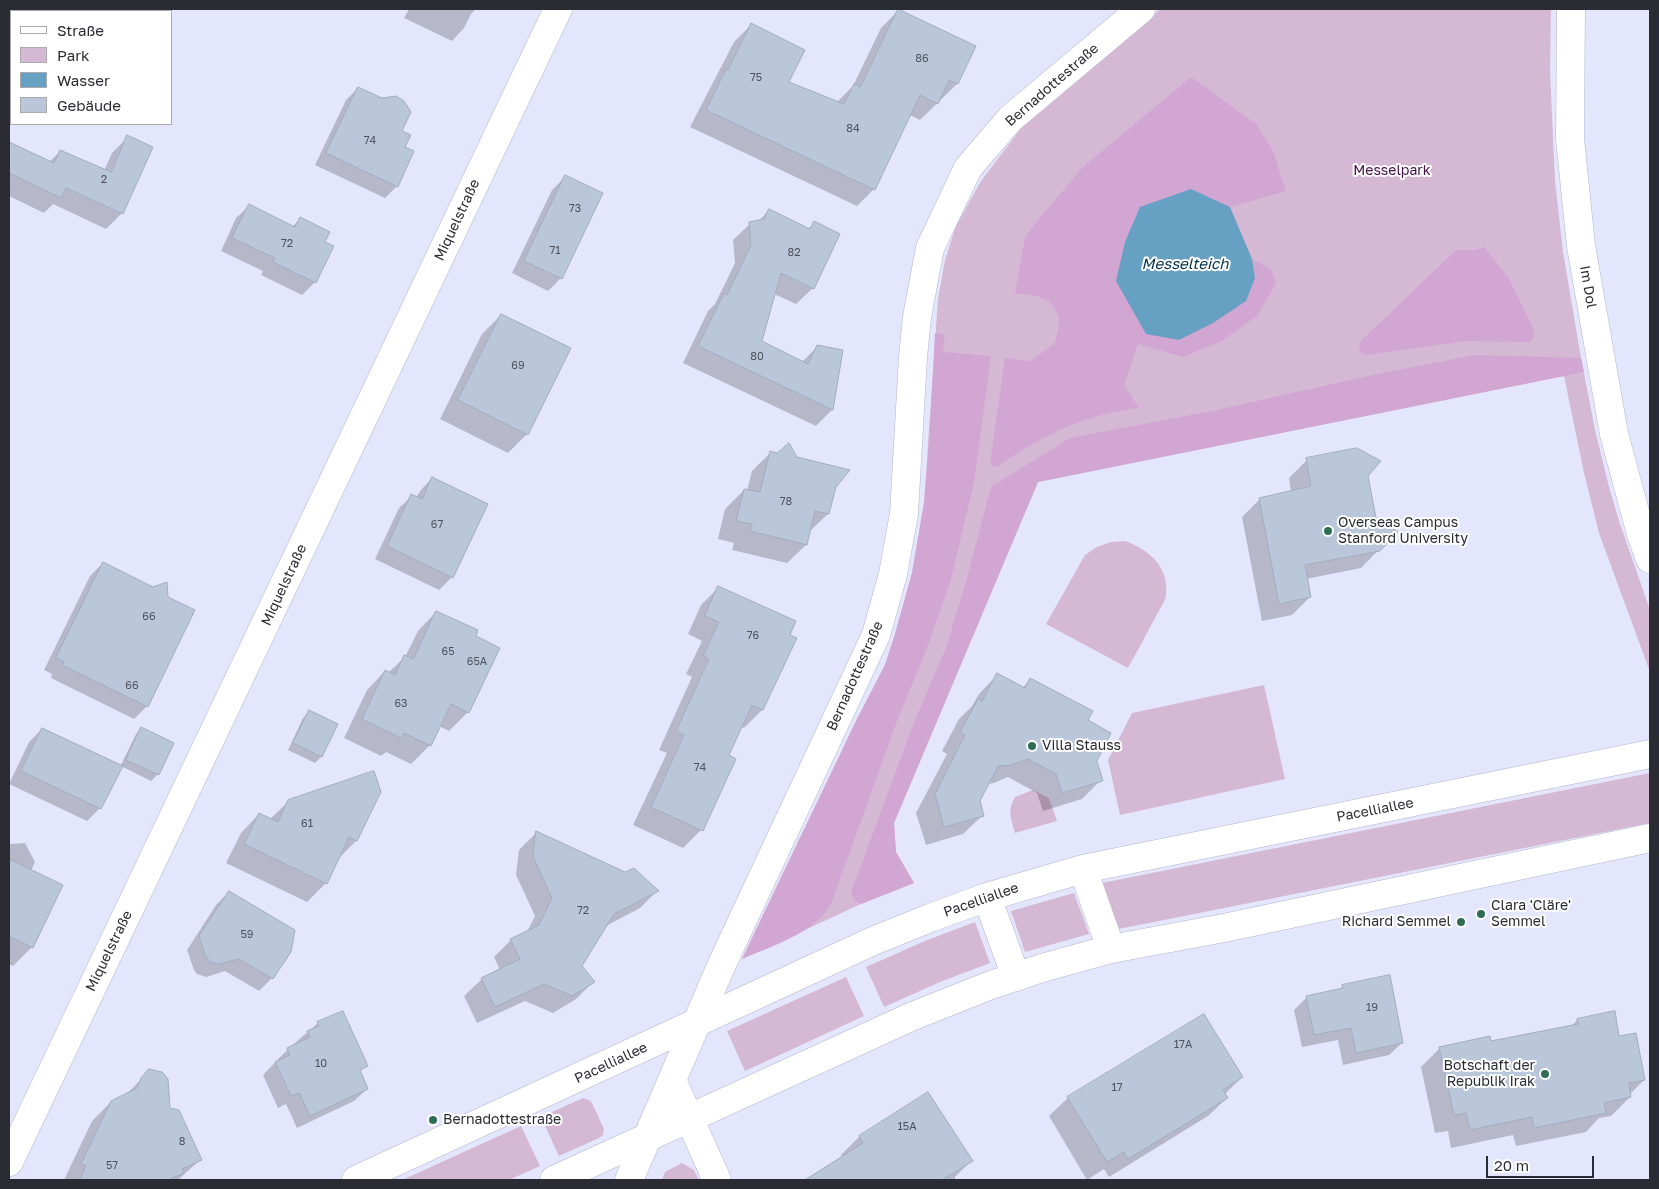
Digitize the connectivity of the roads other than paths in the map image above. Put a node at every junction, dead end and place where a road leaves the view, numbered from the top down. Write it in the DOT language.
graph roads {
  1 [pos="558,9"];
  2 [pos="1141,9"];
  3 [pos="1571,9"];
  4 [pos="1650,559"];
  5 [pos="1650,754"];
  6 [pos="1650,838"];
  7 [pos="1083,869"];
  8 [pos="987,897"];
  9 [pos="1111,949"];
  10 [pos="1016,976"];
  11 [pos="697,1024"];
  12 [pos="672,1080"];
  13 [pos="689,1118"];
  14 [pos="647,1138"];
  15 [pos="9,1162"];
  16 [pos="356,1180"];
  17 [pos="554,1180"];
  18 [pos="629,1180"];
  19 [pos="716,1180"];
  1 -- 15 [label="street, Miquelstraße"];
  2 -- 11 [label="street, Bernadottestraße"];
  3 -- 4 [label="street, Im Dol"];
  5 -- 7 [label="street, Pacelliallee"];
  6 -- 9 [label="street"];
  7 -- 8 [label="street, Pacelliallee"];
  7 -- 9 [label="street"];
  8 -- 10 [label="street"];
  8 -- 11 [label="street, Pacelliallee"];
  9 -- 10 [label="street"];
  10 -- 13 [label="street"];
  11 -- 12 [label="street, Bernadottestraße"];
  11 -- 16 [label="street, Pacelliallee"];
  12 -- 13 [label="street"];
  12 -- 14 [label="street, Bernadottestraße"];
  13 -- 14 [label="street"];
  13 -- 19 [label="street"];
  14 -- 17 [label="street"];
  14 -- 18 [label="street, Bernadottestraße"];
}
